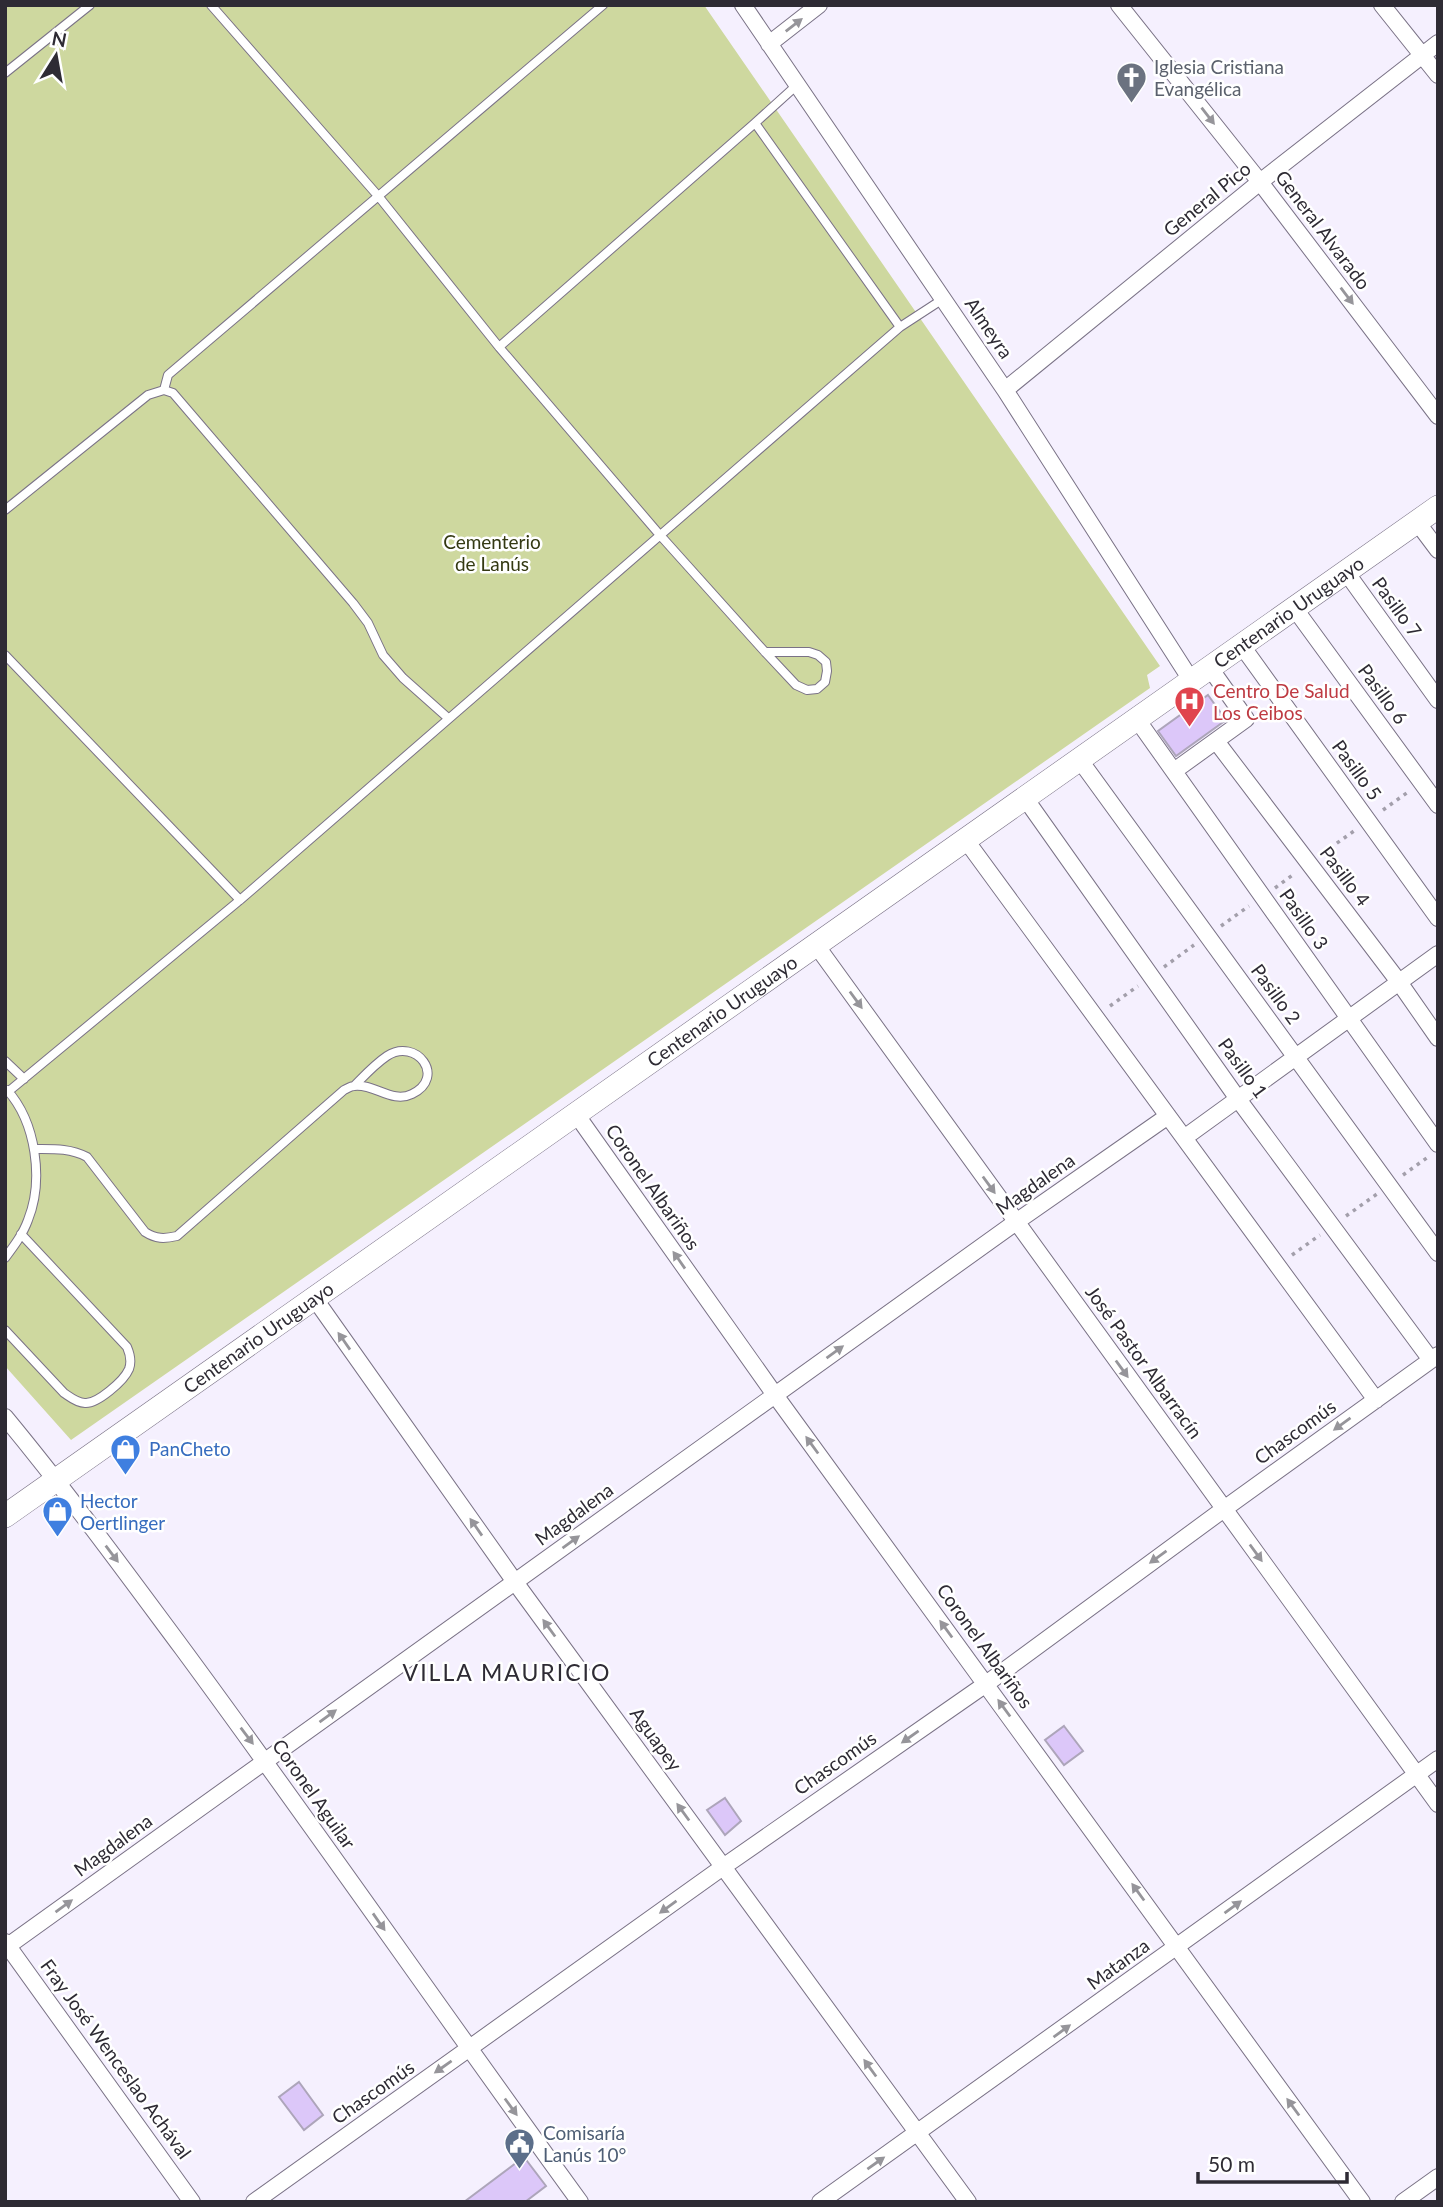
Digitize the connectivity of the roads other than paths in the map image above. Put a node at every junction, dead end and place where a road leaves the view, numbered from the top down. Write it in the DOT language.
graph roads {
  1 [pos="90,5"];
  2 [pos="211,5"];
  3 [pos="603,5"];
  4 [pos="743,5"];
  5 [pos="819,5"];
  6 [pos="1119,5"];
  7 [pos="1382,5"];
  8 [pos="1438,43"];
  9 [pos="769,44"];
  10 [pos="1422,55"];
  11 [pos="5,73"];
  12 [pos="1438,75"];
  13 [pos="797,85"];
  14 [pos="755,123"];
  15 [pos="1260,183"];
  16 [pos="379,197"];
  17 [pos="943,299"];
  18 [pos="901,327"];
  19 [pos="499,347"];
  20 [pos="164,390"];
  21 [pos="1005,390"];
  22 [pos="1438,416"];
  23 [pos="1438,507"];
  24 [pos="5,510"];
  25 [pos="1417,522"];
  26 [pos="659,534"];
  27 [pos="1438,550"];
  28 [pos="1346,572"];
  29 [pos="1295,609"];
  30 [pos="1241,646"];
  31 [pos="765,652"];
  32 [pos="5,655"];
  33 [pos="1200,674"];
  34 [pos="1438,700"];
  35 [pos="448,718"];
  36 [pos="1136,718"];
  37 [pos="1216,741"];
  38 [pos="1079,759"];
  39 [pos="1174,771"];
  40 [pos="1025,798"];
  41 [pos="1438,805"];
  42 [pos="965,839"];
  43 [pos="240,900"];
  44 [pos="1438,919"];
  45 [pos="816,945"];
  46 [pos="1438,954"];
  47 [pos="1399,982"];
  48 [pos="1349,1018"];
  49 [pos="1438,1038"];
  50 [pos="1296,1057"];
  51 [pos="5,1061"];
  52 [pos="24,1079"];
  53 [pos="354,1086"];
  54 [pos="7,1090"];
  55 [pos="1238,1098"];
  56 [pos="576,1114"];
  57 [pos="1168,1116"];
  58 [pos="1184,1138"];
  59 [pos="34,1149"];
  60 [pos="1433,1150"];
  61 [pos="1016,1222"];
  62 [pos="21,1234"];
  63 [pos="1438,1253"];
  64 [pos="5,1258"];
  65 [pos="315,1299"];
  66 [pos="5,1330"];
  67 [pos="1434,1358"];
  68 [pos="775,1395"];
  69 [pos="1376,1400"];
  70 [pos="5,1417"];
  71 [pos="57,1479"];
  72 [pos="1224,1509"];
  73 [pos="5,1516"];
  74 [pos="515,1582"];
  75 [pos="986,1684"];
  76 [pos="1438,1759"];
  77 [pos="266,1761"];
  78 [pos="1416,1775"];
  79 [pos="1438,1804"];
  80 [pos="723,1867"];
  81 [pos="6,1945"];
  82 [pos="1178,1947"];
  83 [pos="469,2049"];
  84 [pos="918,2133"];
  85 [pos="1438,2177"];
  86 [pos="192,2202"];
  87 [pos="254,2202"];
  88 [pos="580,2202"];
  89 [pos="820,2202"];
  90 [pos="968,2202"];
  91 [pos="1362,2202"];
  92 [pos="1403,2202"];
  1 -- 11 [label="lane"];
  2 -- 16 [label="lane"];
  3 -- 16 [label="lane"];
  4 -- 9 [label="street, Almeyra"];
  9 -- 5 [label="street, one-way"];
  6 -- 15 [label="street, General Alvarado, one-way"];
  7 -- 10 [label="street"];
  8 -- 10 [label="street, General Pico"];
  9 -- 13 [label="street, Almeyra"];
  10 -- 12 [label="street"];
  10 -- 15 [label="street, General Pico"];
  13 -- 14 [label="lane"];
  13 -- 17 [label="street, Almeyra"];
  14 -- 18 [label="lane"];
  14 -- 19 [label="lane"];
  15 -- 21 [label="street, General Pico"];
  15 -- 22 [label="street, General Alvarado, one-way"];
  16 -- 19 [label="lane"];
  16 -- 20 [label="lane"];
  17 -- 18 [label="lane"];
  17 -- 21 [label="street, Almeyra"];
  18 -- 26 [label="lane"];
  19 -- 26 [label="lane"];
  20 -- 24 [label="lane"];
  20 -- 35 [label="lane"];
  21 -- 33 [label="street, Almeyra"];
  23 -- 25 [label="main road, Centenario Uruguayo"];
  25 -- 27 [label="street"];
  25 -- 28 [label="main road, Centenario Uruguayo"];
  26 -- 31 [label="lane"];
  26 -- 35 [label="lane"];
  28 -- 29 [label="main road, Centenario Uruguayo"];
  28 -- 34 [label="street, Pasillo 7"];
  29 -- 30 [label="main road, Centenario Uruguayo"];
  29 -- 41 [label="street, Pasillo 6"];
  30 -- 33 [label="main road, Centenario Uruguayo"];
  30 -- 44 [label="street, Pasillo 5"];
  31 -- 31 [label="lane"];
  32 -- 43 [label="lane"];
  33 -- 36 [label="main road, Centenario Uruguayo"];
  33 -- 37 [label="street, Almeyra"];
  35 -- 43 [label="lane"];
  36 -- 38 [label="main road, Centenario Uruguayo"];
  36 -- 39 [label="street, Pasillo 3"];
  37 -- 39 [label="street"];
  37 -- 47 [label="street, Pasillo 4"];
  38 -- 40 [label="main road, Centenario Uruguayo"];
  38 -- 50 [label="street, Pasillo 2"];
  39 -- 48 [label="street, Pasillo 3"];
  40 -- 42 [label="main road, Centenario Uruguayo"];
  40 -- 55 [label="street, Pasillo 1"];
  42 -- 45 [label="main road, Centenario Uruguayo"];
  42 -- 57 [label="street"];
  43 -- 52 [label="lane"];
  45 -- 56 [label="main road, Centenario Uruguayo"];
  45 -- 61 [label="street, José Pastor Albarracín, one-way"];
  46 -- 47 [label="street"];
  47 -- 48 [label="street"];
  47 -- 49 [label="street, Pasillo 4"];
  48 -- 50 [label="street"];
  48 -- 60 [label="street, Pasillo 3"];
  50 -- 55 [label="street"];
  50 -- 63 [label="street, Pasillo 2"];
  51 -- 52 [label="lane"];
  52 -- 54 [label="lane"];
  53 -- 53 [label="lane"];
  53 -- 59 [label="lane"];
  54 -- 59 [label="lane"];
  55 -- 58 [label="street"];
  55 -- 67 [label="street, Pasillo 1"];
  56 -- 65 [label="main road, Centenario Uruguayo"];
  68 -- 56 [label="street, Coronel Albariños, one-way"];
  57 -- 58 [label="street"];
  57 -- 61 [label="street, Magdalena"];
  58 -- 69 [label="street"];
  59 -- 62 [label="lane"];
  68 -- 61 [label="street, Magdalena, one-way"];
  61 -- 72 [label="street, José Pastor Albarracín, one-way"];
  62 -- 64 [label="lane"];
  62 -- 66 [label="lane"];
  65 -- 71 [label="main road, Centenario Uruguayo"];
  74 -- 65 [label="street, Aguapey, one-way"];
  67 -- 69 [label="street, Chascomús"];
  74 -- 68 [label="street, Magdalena, one-way"];
  75 -- 68 [label="street, Coronel Albariños, one-way"];
  69 -- 72 [label="street, Chascomús, one-way"];
  70 -- 71 [label="street, Coronel Aguilar"];
  71 -- 73 [label="main road, Centenario Uruguayo"];
  71 -- 77 [label="street, Coronel Aguilar, one-way"];
  72 -- 75 [label="street, Chascomús, one-way"];
  72 -- 78 [label="street, José Pastor Albarracín, one-way"];
  77 -- 74 [label="street, Magdalena, one-way"];
  80 -- 74 [label="street, Aguapey, one-way"];
  75 -- 80 [label="street, Chascomús, one-way"];
  82 -- 75 [label="street, Coronel Albariños, one-way"];
  76 -- 78 [label="street, Matanza"];
  81 -- 77 [label="street, Magdalena, one-way"];
  77 -- 83 [label="street, Coronel Aguilar, one-way"];
  78 -- 79 [label="street, José Pastor Albarracín"];
  82 -- 78 [label="street, Matanza, one-way"];
  80 -- 83 [label="street, Chascomús, one-way"];
  84 -- 80 [label="street, Aguapey, one-way"];
  81 -- 86 [label="street, Fray José Wenceslao Achával"];
  84 -- 82 [label="street, Matanza, one-way"];
  91 -- 82 [label="street, Coronel Albariños, one-way"];
  83 -- 87 [label="street, Chascomús, one-way"];
  83 -- 88 [label="street, Coronel Aguilar, one-way"];
  89 -- 84 [label="street, Matanza, one-way"];
  84 -- 90 [label="street, Aguapey"];
  85 -- 92 [label="street"];
}
